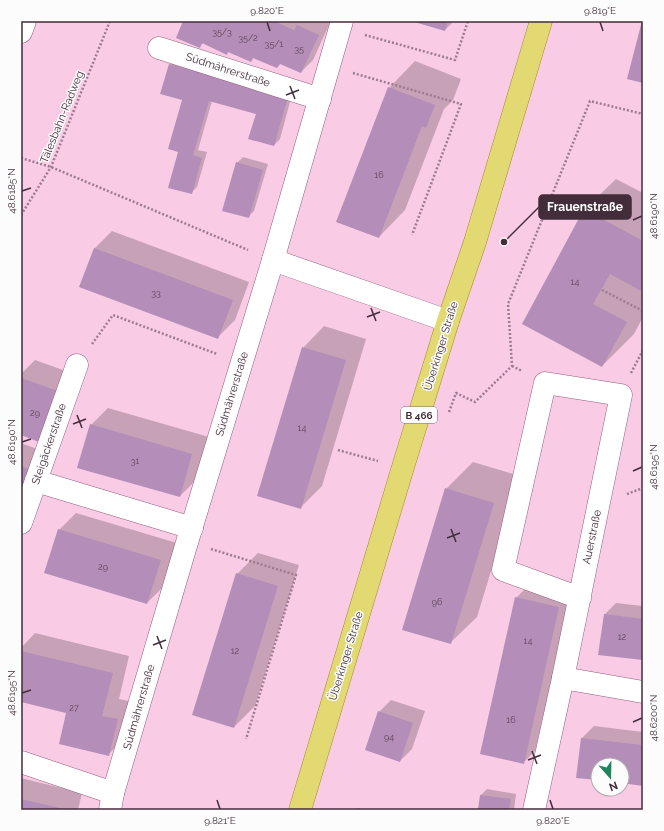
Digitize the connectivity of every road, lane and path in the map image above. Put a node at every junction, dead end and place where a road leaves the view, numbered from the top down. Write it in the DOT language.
graph roads {
  1 [pos="25,21"];
  2 [pos="110,21"];
  3 [pos="468,21"];
  4 [pos="541,21"];
  5 [pos="341,25"];
  6 [pos="21,32"];
  7 [pos="159,48"];
  8 [pos="329,67"];
  9 [pos="320,99"];
  10 [pos="643,114"];
  11 [pos="21,158"];
  12 [pos="51,167"];
  13 [pos="21,215"];
  14 [pos="412,235"];
  15 [pos="273,260"];
  16 [pos="602,290"];
  17 [pos="643,311"];
  18 [pos="448,321"];
  19 [pos="242,363"];
  20 [pos="77,365"];
  21 [pos="475,402"];
  22 [pos="338,450"];
  23 [pos="403,467"];
  24 [pos="36,481"];
  25 [pos="21,523"];
  26 [pos="190,535"];
  27 [pos="580,598"];
  28 [pos="564,678"];
  29 [pos="643,692"];
  30 [pos="246,739"];
  31 [pos="21,762"];
  32 [pos="112,802"];
  33 [pos="300,810"];
  34 [pos="534,810"];
  1 -- 6 [label="street"];
  2 -- 12 [label="path, Tälesbahn-Radweg"];
  3 -- 5 [label="path"];
  4 -- 18 [label="main road, Überkinger Straße / B 466"];
  5 -- 8 [label="street, Südmährerstraße"];
  7 -- 9 [label="street, Südmährerstraße"];
  8 -- 9 [label="street, Südmährerstraße"];
  8 -- 14 [label="path"];
  9 -- 15 [label="street, Südmährerstraße"];
  10 -- 21 [label="path"];
  11 -- 12 [label="path"];
  12 -- 13 [label="path, Tälesbahn-Radweg"];
  12 -- 15 [label="path"];
  15 -- 18 [label="street"];
  15 -- 19 [label="street, Südmährerstraße"];
  16 -- 17 [label="path"];
  18 -- 23 [label="main road, Überkinger Straße / B 466"];
  19 -- 20 [label="path"];
  19 -- 26 [label="street, Südmährerstraße"];
  20 -- 24 [label="street, Steigäckerstraße"];
  22 -- 23 [label="path"];
  23 -- 33 [label="main road, Überkinger Straße / B 466"];
  24 -- 25 [label="street, Steigäckerstraße"];
  24 -- 26 [label="street"];
  26 -- 30 [label="path"];
  26 -- 32 [label="street, Südmährerstraße"];
  27 -- 27 [label="street, Auerstraße"];
  27 -- 28 [label="street, Auerstraße"];
  28 -- 29 [label="street"];
  28 -- 34 [label="street, Auerstraße"];
  31 -- 32 [label="street, Südmährerstraße"];
}
